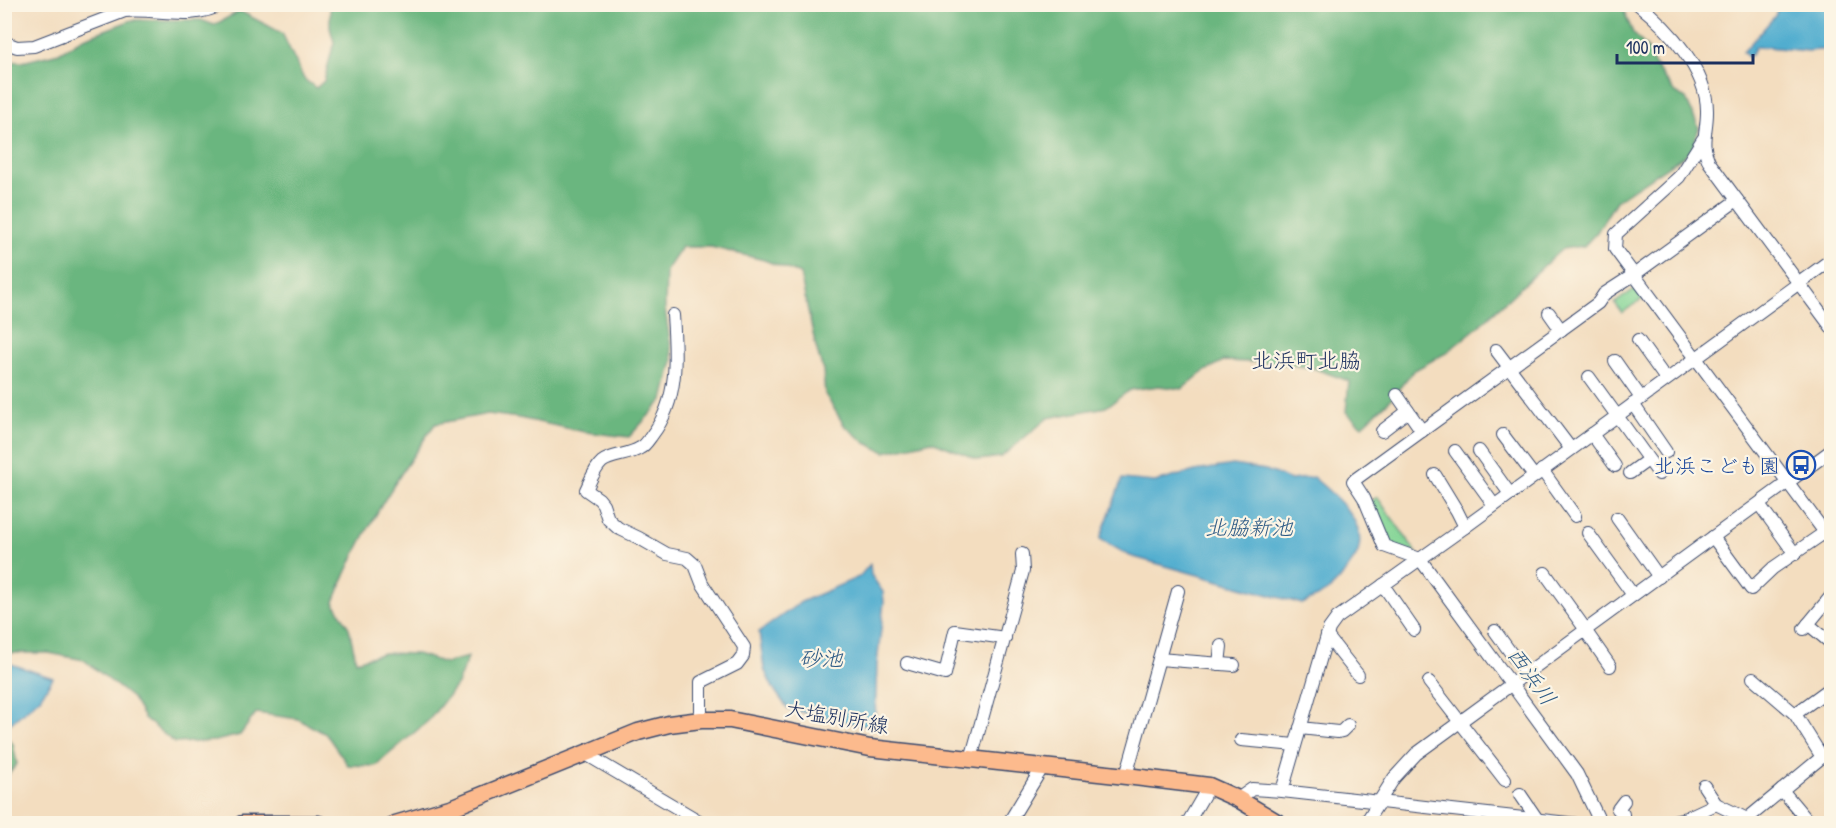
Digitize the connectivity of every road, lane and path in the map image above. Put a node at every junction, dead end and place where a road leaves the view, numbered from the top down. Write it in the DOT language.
graph roads {
  1 [pos="222,4"];
  2 [pos="1638,4"];
  3 [pos="4,42"];
  4 [pos="1703,139"];
  5 [pos="1737,200"];
  6 [pos="1832,259"];
  7 [pos="1635,274"];
  8 [pos="1799,283"];
  9 [pos="1549,313"];
  10 [pos="673,315"];
  11 [pos="1832,328"];
  12 [pos="1561,330"];
  13 [pos="1638,340"];
  14 [pos="1496,350"];
  15 [pos="1696,358"];
  16 [pos="1615,361"];
  17 [pos="1510,368"];
  18 [pos="1589,377"];
  19 [pos="1666,379"];
  20 [pos="1397,395"];
  21 [pos="1637,400"];
  22 [pos="1408,411"];
  23 [pos="1617,416"];
  24 [pos="1382,431"];
  25 [pos="1422,431"];
  26 [pos="1592,434"];
  27 [pos="1503,435"];
  28 [pos="1571,449"];
  29 [pos="1832,450"];
  30 [pos="1455,451"];
  31 [pos="1479,451"];
  32 [pos="1666,452"];
  33 [pos="1648,460"];
  34 [pos="1615,466"];
  35 [pos="1538,473"];
  36 [pos="1630,473"];
  37 [pos="1659,474"];
  38 [pos="1435,475"];
  39 [pos="1787,483"];
  40 [pos="1510,494"];
  41 [pos="1759,504"];
  42 [pos="1494,505"];
  43 [pos="1575,516"];
  44 [pos="1617,518"];
  45 [pos="1465,527"];
  46 [pos="1588,533"];
  47 [pos="1713,537"];
  48 [pos="1828,538"];
  49 [pos="1022,554"];
  50 [pos="1795,554"];
  51 [pos="1420,559"];
  52 [pos="1545,573"];
  53 [pos="1659,577"];
  54 [pos="1383,585"];
  55 [pos="1178,591"];
  56 [pos="1633,596"];
  57 [pos="1832,596"];
  58 [pos="1414,630"];
  59 [pos="1586,630"];
  60 [pos="1495,631"];
  61 [pos="1327,636"];
  62 [pos="1005,638"];
  63 [pos="1832,644"];
  64 [pos="1221,646"];
  65 [pos="1159,659"];
  66 [pos="907,663"];
  67 [pos="1234,665"];
  68 [pos="1217,666"];
  69 [pos="1610,666"];
  70 [pos="1526,674"];
  71 [pos="1358,675"];
  72 [pos="1753,678"];
  73 [pos="1429,682"];
  74 [pos="1513,684"];
  75 [pos="1832,687"];
  76 [pos="1795,714"];
  77 [pos="701,720"];
  78 [pos="1459,723"];
  79 [pos="1348,725"];
  80 [pos="1300,728"];
  81 [pos="1241,740"];
  82 [pos="1296,745"];
  83 [pos="584,753"];
  84 [pos="971,759"];
  85 [pos="1042,768"];
  86 [pos="1126,776"];
  87 [pos="1504,780"];
  88 [pos="1209,786"];
  89 [pos="1704,786"];
  90 [pos="1782,790"];
  91 [pos="1282,791"];
  92 [pos="1520,794"];
  93 [pos="1238,799"];
  94 [pos="1624,801"];
  95 [pos="1378,802"];
  96 [pos="1716,804"];
  97 [pos="1537,819"];
  98 [pos="1808,822"];
  99 [pos="242,824"];
  100 [pos="319,824"];
  101 [pos="395,824"];
  102 [pos="704,824"];
  103 [pos="1008,824"];
  104 [pos="1187,824"];
  105 [pos="1280,824"];
  106 [pos="1365,824"];
  107 [pos="1577,824"];
  108 [pos="1601,824"];
  109 [pos="1623,824"];
  110 [pos="1661,824"];
  1 -- 3 [label="street"];
  2 -- 4 [label="street"];
  4 -- 5 [label="street"];
  4 -- 7 [label="street"];
  5 -- 7 [label="street"];
  5 -- 8 [label="street"];
  6 -- 8 [label="street"];
  7 -- 12 [label="street"];
  7 -- 15 [label="street"];
  8 -- 11 [label="street"];
  8 -- 15 [label="street"];
  9 -- 12 [label="street"];
  10 -- 77 [label="street"];
  12 -- 17 [label="street"];
  13 -- 19 [label="street"];
  14 -- 17 [label="street"];
  15 -- 19 [label="street"];
  15 -- 39 [label="street"];
  16 -- 21 [label="street"];
  17 -- 25 [label="street"];
  17 -- 28 [label="street"];
  18 -- 23 [label="street"];
  19 -- 21 [label="street"];
  20 -- 22 [label="street"];
  21 -- 23 [label="street"];
  21 -- 32 [label="street"];
  22 -- 24 [label="street"];
  22 -- 25 [label="street"];
  23 -- 26 [label="street"];
  23 -- 33 [label="street"];
  25 -- 51 [label="street"];
  26 -- 28 [label="street"];
  26 -- 34 [label="street"];
  27 -- 35 [label="street"];
  28 -- 35 [label="street"];
  29 -- 39 [label="street"];
  30 -- 42 [label="street"];
  31 -- 40 [label="street"];
  33 -- 36 [label="street"];
  33 -- 37 [label="street"];
  35 -- 40 [label="street"];
  35 -- 43 [label="street"];
  38 -- 45 [label="street"];
  39 -- 41 [label="street"];
  39 -- 48 [label="street"];
  40 -- 42 [label="street"];
  41 -- 47 [label="street"];
  41 -- 50 [label="street"];
  42 -- 45 [label="street"];
  44 -- 53 [label="street"];
  45 -- 51 [label="street"];
  46 -- 56 [label="street"];
  47 -- 50 [label="street"];
  47 -- 53 [label="street"];
  48 -- 50 [label="street"];
  49 -- 62 [label="street"];
  51 -- 54 [label="street"];
  51 -- 74 [label="street"];
  52 -- 59 [label="street"];
  53 -- 56 [label="street"];
  54 -- 58 [label="street"];
  54 -- 61 [label="street"];
  55 -- 65 [label="street"];
  56 -- 59 [label="street"];
  57 -- 63 [label="street"];
  59 -- 69 [label="street"];
  59 -- 70 [label="street"];
  60 -- 70 [label="street"];
  61 -- 71 [label="street"];
  61 -- 80 [label="street"];
  62 -- 66 [label="street"];
  62 -- 84 [label="street"];
  64 -- 68 [label="street"];
  65 -- 68 [label="street"];
  65 -- 86 [label="street"];
  67 -- 68 [label="street"];
  70 -- 74 [label="street"];
  72 -- 76 [label="street"];
  73 -- 78 [label="street"];
  74 -- 78 [label="street"];
  74 -- 108 [label="street"];
  75 -- 76 [label="street"];
  76 -- 90 [label="street"];
  77 -- 83 [label="main road, 大塩別所線"];
  77 -- 84 [label="main road, 大塩別所線"];
  78 -- 87 [label="street"];
  78 -- 95 [label="street"];
  79 -- 80 [label="street"];
  80 -- 82 [label="street"];
  81 -- 82 [label="street"];
  82 -- 91 [label="street"];
  83 -- 101 [label="main road, 大塩別所線"];
  83 -- 102 [label="street"];
  84 -- 85 [label="main road, 大塩別所線"];
  85 -- 86 [label="main road, 大塩別所線"];
  85 -- 103 [label="street"];
  86 -- 88 [label="main road, 大塩別所線"];
  88 -- 93 [label="main road, 大塩別所線"];
  88 -- 104 [label="street"];
  89 -- 96 [label="street"];
  90 -- 96 [label="street"];
  90 -- 98 [label="street"];
  91 -- 93 [label="street"];
  91 -- 95 [label="street"];
  92 -- 97 [label="street"];
  93 -- 105 [label="main road, 大塩別所線"];
  94 -- 109 [label="street"];
  95 -- 97 [label="street"];
  95 -- 106 [label="street"];
  96 -- 110 [label="street"];
  97 -- 107 [label="street"];
  99 -- 100 [label="main road"];
}
